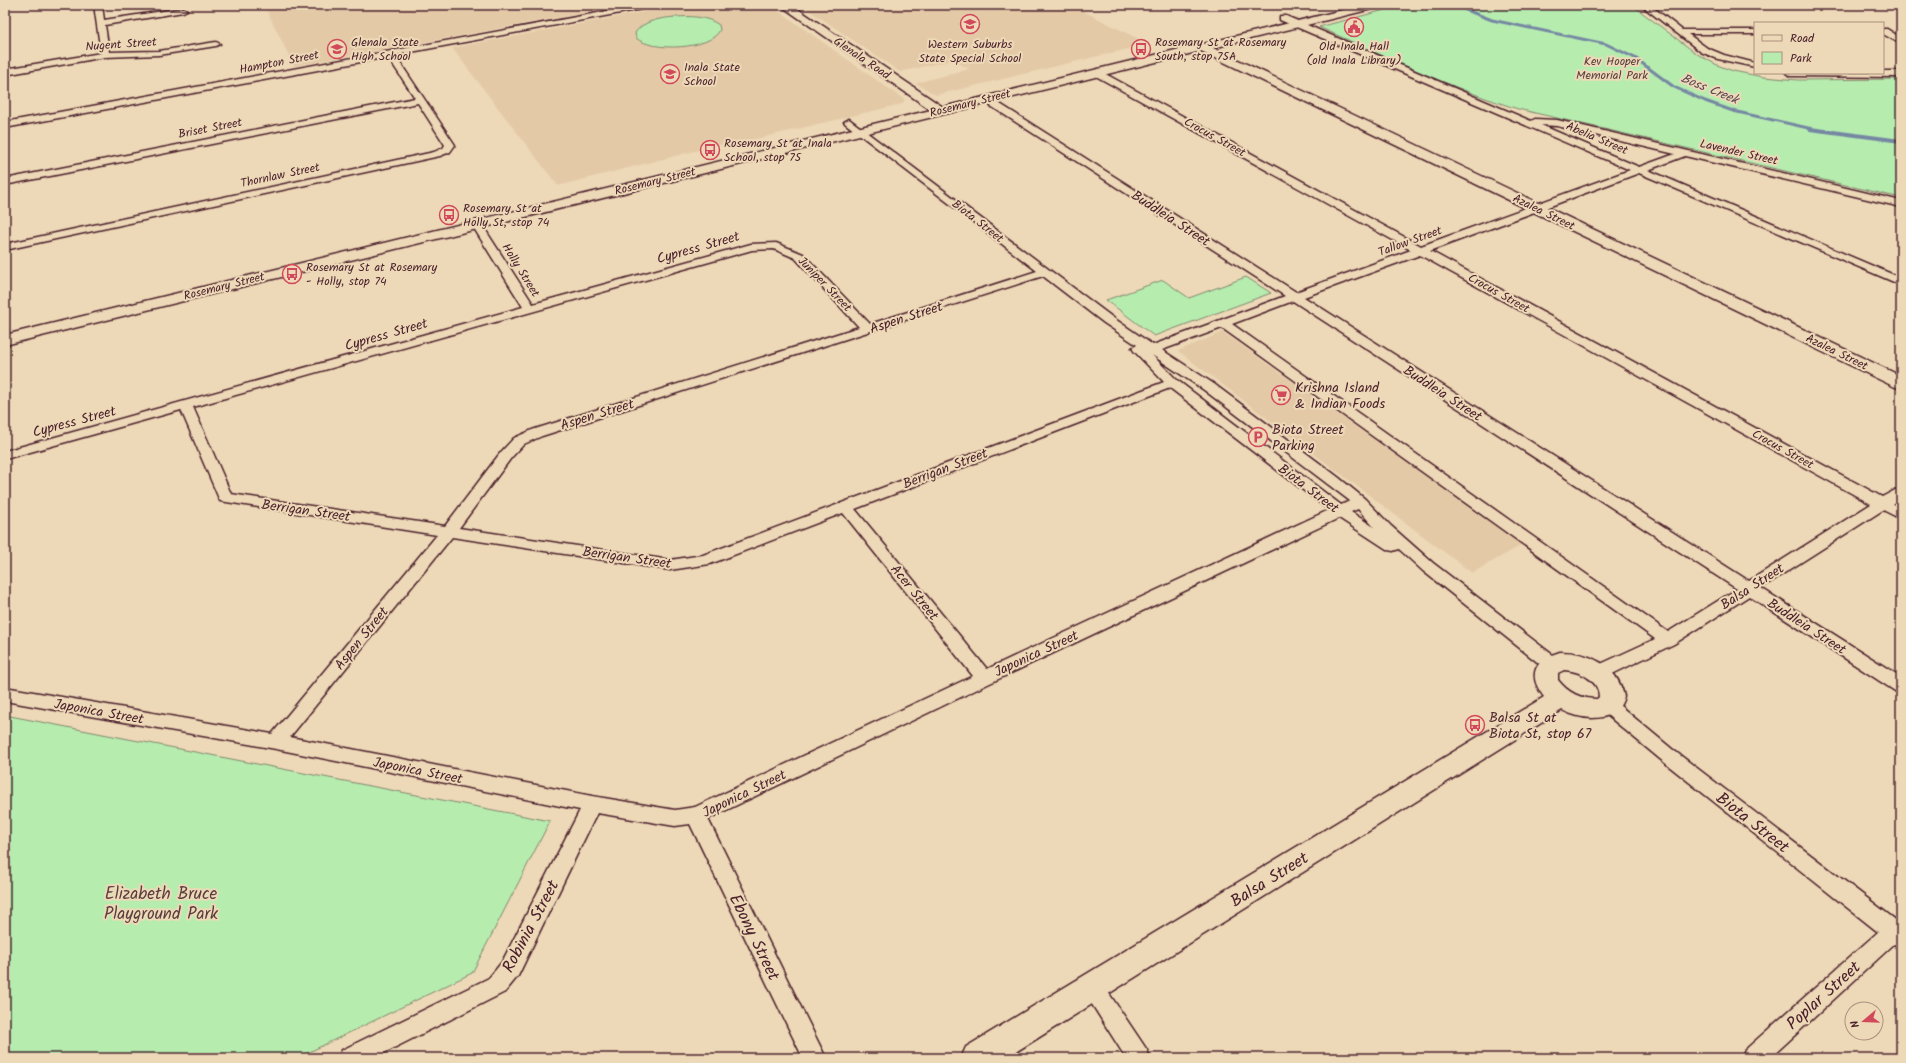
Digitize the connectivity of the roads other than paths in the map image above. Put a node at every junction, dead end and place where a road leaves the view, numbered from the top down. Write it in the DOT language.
graph roads {
  1 [pos="98,5"];
  2 [pos="653,5"];
  3 [pos="785,5"];
  4 [pos="1336,5"];
  5 [pos="1376,5"];
  6 [pos="1646,5"];
  7 [pos="183,10"];
  8 [pos="1283,18"];
  9 [pos="100,23"];
  10 [pos="1297,24"];
  11 [pos="1884,31"];
  12 [pos="1901,31"];
  13 [pos="1682,32"];
  14 [pos="1754,32"];
  15 [pos="1884,32"];
  16 [pos="1188,41"];
  17 [pos="1901,42"];
  18 [pos="216,44"];
  19 [pos="1202,48"];
  20 [pos="390,54"];
  21 [pos="105,55"];
  22 [pos="1754,65"];
  23 [pos="5,72"];
  24 [pos="1097,73"];
  25 [pos="1884,74"];
  26 [pos="1901,74"];
  27 [pos="986,99"];
  28 [pos="420,100"];
  29 [pos="933,106"];
  30 [pos="1528,123"];
  31 [pos="5,125"];
  32 [pos="855,126"];
  33 [pos="1572,126"];
  34 [pos="1548,131"];
  35 [pos="1685,153"];
  36 [pos="1639,170"];
  37 [pos="5,182"];
  38 [pos="1901,204"];
  39 [pos="1536,208"];
  40 [pos="477,225"];
  41 [pos="776,246"];
  42 [pos="5,247"];
  43 [pos="1422,250"];
  44 [pos="1045,272"];
  45 [pos="1901,282"];
  46 [pos="1294,297"];
  47 [pos="530,309"];
  48 [pos="1224,323"];
  49 [pos="5,327"];
  50 [pos="868,329"];
  51 [pos="5,340"];
  52 [pos="1149,352"];
  53 [pos="1172,383"];
  54 [pos="1901,383"];
  55 [pos="186,405"];
  56 [pos="5,455"];
  57 [pos="1901,492"];
  58 [pos="1360,502"];
  59 [pos="1882,504"];
  60 [pos="845,506"];
  61 [pos="1341,512"];
  62 [pos="1901,514"];
  63 [pos="449,530"];
  64 [pos="1428,567"];
  65 [pos="1749,588"];
  66 [pos="1668,640"];
  67 [pos="1552,664"];
  68 [pos="1598,673"];
  69 [pos="984,678"];
  70 [pos="1901,686"];
  71 [pos="5,694"];
  72 [pos="1561,699"];
  73 [pos="1607,705"];
  74 [pos="276,742"];
  75 [pos="592,804"];
  76 [pos="697,815"];
  77 [pos="1897,934"];
  78 [pos="1092,987"];
  79 [pos="350,1058"];
  80 [pos="815,1058"];
  81 [pos="977,1058"];
  82 [pos="1139,1058"];
  83 [pos="1753,1058"];
  1 -- 9 [label="street"];
  2 -- 20 [label="street, Hampton Street"];
  3 -- 29 [label="main road, Glenala Road"];
  4 -- 8 [label="main road, Rosemary Street"];
  5 -- 10 [label="main road, Rosemary Street"];
  6 -- 13 [label="street"];
  7 -- 9 [label="street"];
  8 -- 10 [label="street, Abelia Street"];
  8 -- 16 [label="main road, Rosemary Street"];
  9 -- 21 [label="street"];
  10 -- 19 [label="main road, Rosemary Street"];
  10 -- 30 [label="street, Abelia Street"];
  11 -- 12 [label="street"];
  13 -- 14 [label="street"];
  13 -- 22 [label="street"];
  15 -- 17 [label="street"];
  16 -- 19 [label="main road, Azalea Street"];
  16 -- 29 [label="main road, Rosemary Street"];
  18 -- 21 [label="street, Nugent Street"];
  19 -- 24 [label="main road, Rosemary Street"];
  19 -- 39 [label="main road, Azalea Street"];
  20 -- 28 [label="street, Thornlaw Street"];
  20 -- 31 [label="street, Hampton Street"];
  21 -- 23 [label="street, Nugent Street"];
  24 -- 27 [label="main road, Rosemary Street"];
  24 -- 43 [label="street, Crocus Street"];
  25 -- 26 [label="street"];
  27 -- 29 [label="main road, Rosemary Street"];
  27 -- 46 [label="street, Buddleia Street"];
  28 -- 37 [label="street, Briset Street"];
  28 -- 42 [label="street, Thornlaw Street"];
  29 -- 32 [label="main road, Rosemary Street"];
  30 -- 33 [label="street, Lavender Street"];
  30 -- 34 [label="street, Abelia Street"];
  32 -- 40 [label="main road, Rosemary Street"];
  32 -- 44 [label="street, Biota Street"];
  32 -- 49 [label="main road, Rosemary Street"];
  33 -- 34 [label="street, Lavender Street"];
  33 -- 35 [label="street, Lavender Street"];
  34 -- 36 [label="street, Abelia Street"];
  35 -- 36 [label="street, Tallow Street"];
  35 -- 38 [label="street, Lavender Street"];
  36 -- 39 [label="street, Tallow Street"];
  36 -- 45 [label="street, Abelia Street"];
  39 -- 43 [label="street, Tallow Street"];
  39 -- 54 [label="main road, Azalea Street"];
  40 -- 47 [label="street, Holly Street"];
  40 -- 51 [label="main road, Rosemary Street"];
  41 -- 47 [label="street, Cypress Street"];
  41 -- 50 [label="street, Juniper Street"];
  43 -- 46 [label="street, Tallow Street"];
  43 -- 59 [label="street, Crocus Street"];
  44 -- 50 [label="street, Aspen Street"];
  44 -- 52 [label="street, Biota Street"];
  46 -- 48 [label="street, Tallow Street"];
  46 -- 65 [label="street, Buddleia Street"];
  47 -- 55 [label="street, Cypress Street"];
  48 -- 52 [label="street, Tallow Street"];
  48 -- 66 [label="street"];
  50 -- 63 [label="street, Aspen Street"];
  52 -- 53 [label="street, Biota Street"];
  52 -- 58 [label="street, Biota Street"];
  53 -- 60 [label="street, Berrigan Street"];
  53 -- 61 [label="street, Biota Street"];
  55 -- 56 [label="street, Cypress Street"];
  55 -- 63 [label="street, Berrigan Street"];
  57 -- 59 [label="street, Balsa Street"];
  58 -- 61 [label="street, Japonica Street"];
  58 -- 64 [label="street, Biota Street"];
  59 -- 62 [label="street, Crocus Street"];
  59 -- 65 [label="street, Balsa Street"];
  60 -- 63 [label="street, Berrigan Street"];
  60 -- 69 [label="street, Acer Street"];
  61 -- 64 [label="street, Biota Street"];
  61 -- 69 [label="street, Japonica Street"];
  63 -- 74 [label="street, Aspen Street"];
  64 -- 67 [label="street, Biota Street"];
  65 -- 66 [label="street, Balsa Street"];
  65 -- 70 [label="street, Buddleia Street"];
  66 -- 68 [label="street, Balsa Street"];
  67 -- 68 [label="main road"];
  67 -- 72 [label="main road"];
  68 -- 73 [label="main road"];
  69 -- 76 [label="street, Japonica Street"];
  71 -- 74 [label="street, Japonica Street"];
  72 -- 73 [label="main road"];
  72 -- 78 [label="main road, Balsa Street"];
  73 -- 77 [label="street, Biota Street"];
  74 -- 75 [label="street, Japonica Street"];
  75 -- 76 [label="street, Japonica Street"];
  75 -- 79 [label="street, Robinia Street"];
  76 -- 80 [label="street, Ebony Street"];
  77 -- 83 [label="street, Poplar Street"];
  78 -- 81 [label="main road, Balsa Street"];
  78 -- 82 [label="street"];
}
